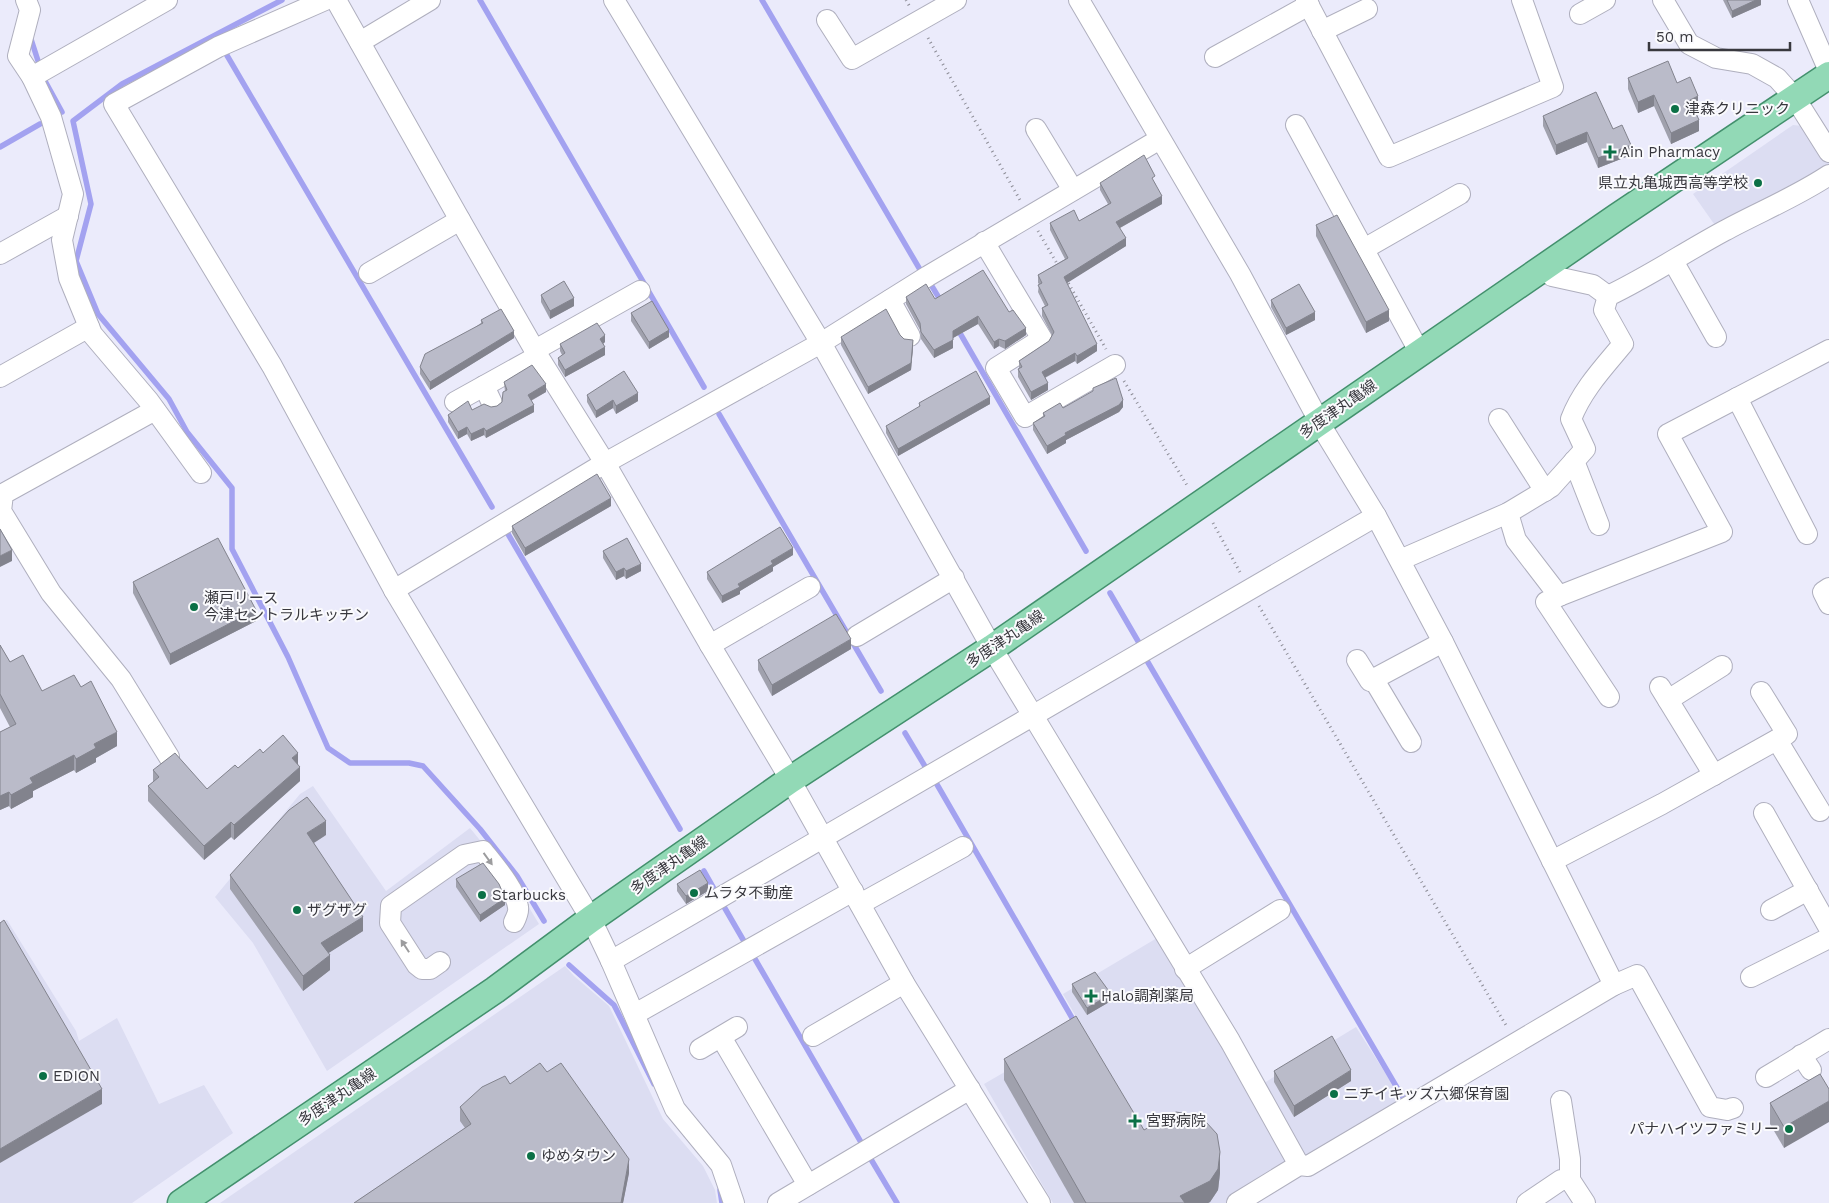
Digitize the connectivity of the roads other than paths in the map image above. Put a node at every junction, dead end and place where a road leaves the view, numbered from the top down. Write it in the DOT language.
graph roads {
  1 [pos="26,0"];
  2 [pos="167,0"];
  3 [pos="325,0"];
  4 [pos="336,0"];
  5 [pos="430,0"];
  6 [pos="614,0"];
  7 [pos="956,0"];
  8 [pos="1079,0"];
  9 [pos="1522,0"];
  10 [pos="1605,0"];
  11 [pos="1663,0"];
  12 [pos="1798,0"];
  13 [pos="1307,2"];
  14 [pos="1367,9"];
  15 [pos="1580,14"];
  16 [pos="827,20"];
  17 [pos="1322,31"];
  18 [pos="360,42"];
  19 [pos="1215,58"];
  20 [pos="1829,71"];
  21 [pos="1829,75"];
  22 [pos="32,77"];
  23 [pos="1795,98"];
  24 [pos="1296,125"];
  25 [pos="1036,129"];
  26 [pos="1160,139"];
  27 [pos="1829,152"];
  28 [pos="1829,175"];
  29 [pos="1073,190"];
  30 [pos="1460,194"];
  31 [pos="68,216"];
  32 [pos="460,220"];
  33 [pos="984,242"];
  34 [pos="1364,249"];
  35 [pos="0,254"];
  36 [pos="1673,261"];
  37 [pos="1544,267"];
  38 [pos="369,273"];
  39 [pos="640,291"];
  40 [pos="1608,296"];
  41 [pos="890,300"];
  42 [pos="89,327"];
  43 [pos="910,336"];
  44 [pos="1716,337"];
  45 [pos="821,342"];
  46 [pos="1829,350"];
  47 [pos="537,353"];
  48 [pos="1420,353"];
  49 [pos="1115,365"];
  50 [pos="0,377"];
  51 [pos="1737,398"];
  52 [pos="455,402"];
  53 [pos="155,410"];
  54 [pos="1499,419"];
  55 [pos="1320,421"];
  56 [pos="1574,461"];
  57 [pos="605,463"];
  58 [pos="201,473"];
  59 [pos="1545,490"];
  60 [pos="1508,513"];
  61 [pos="1376,516"];
  62 [pos="1599,525"];
  63 [pos="1807,534"];
  64 [pos="1400,560"];
  65 [pos="954,578"];
  66 [pos="810,587"];
  67 [pos="1829,588"];
  68 [pos="394,590"];
  69 [pos="1559,596"];
  70 [pos="1829,604"];
  71 [pos="857,636"];
  72 [pos="1443,642"];
  73 [pos="710,645"];
  74 [pos="992,648"];
  75 [pos="1357,660"];
  76 [pos="1722,666"];
  77 [pos="1374,680"];
  78 [pos="1761,692"];
  79 [pos="1608,697"];
  80 [pos="1033,716"];
  81 [pos="1777,740"];
  82 [pos="1411,742"];
  83 [pos="169,757"];
  84 [pos="1714,775"];
  85 [pos="790,780"];
  86 [pos="1820,811"];
  87 [pos="1764,813"];
  88 [pos="822,838"];
  89 [pos="962,847"];
  90 [pos="1552,861"];
  91 [pos="1808,890"];
  92 [pos="856,898"];
  93 [pos="1280,910"];
  94 [pos="1771,910"];
  95 [pos="590,919"];
  96 [pos="514,922"];
  97 [pos="1829,928"];
  98 [pos="1829,938"];
  99 [pos="611,961"];
  100 [pos="440,962"];
  101 [pos="1185,969"];
  102 [pos="1752,977"];
  103 [pos="904,983"];
  104 [pos="1614,985"];
  105 [pos="634,1014"];
  106 [pos="813,1036"];
  107 [pos="1829,1039"];
  108 [pos="700,1049"];
  109 [pos="1766,1077"];
  110 [pos="970,1089"];
  111 [pos="1561,1101"];
  112 [pos="1733,1108"];
  113 [pos="1298,1165"];
  114 [pos="1570,1180"];
  115 [pos="808,1185"];
  116 [pos="1036,1202"];
  117 [pos="182,1203"];
  118 [pos="734,1203"];
  119 [pos="778,1203"];
  120 [pos="1237,1203"];
  121 [pos="1527,1203"];
  122 [pos="1585,1203"];
  1 -- 22 [label="street"];
  2 -- 22 [label="street"];
  3 -- 68 [label="street"];
  4 -- 18 [label="street"];
  5 -- 18 [label="street"];
  6 -- 45 [label="street"];
  7 -- 16 [label="street"];
  8 -- 26 [label="street"];
  9 -- 17 [label="street"];
  10 -- 15 [label="street"];
  11 -- 23 [label="street"];
  12 -- 20 [label="street"];
  13 -- 17 [label="street"];
  13 -- 19 [label="street"];
  14 -- 17 [label="street"];
  18 -- 32 [label="street"];
  21 -- 23 [label="main road, 多度津丸亀線"];
  22 -- 31 [label="street"];
  23 -- 27 [label="street"];
  23 -- 37 [label="main road, 多度津丸亀線"];
  24 -- 34 [label="street"];
  25 -- 29 [label="street"];
  26 -- 29 [label="street"];
  26 -- 55 [label="street"];
  28 -- 36 [label="street"];
  29 -- 33 [label="street"];
  30 -- 34 [label="street"];
  31 -- 35 [label="street"];
  31 -- 42 [label="street"];
  32 -- 38 [label="street"];
  32 -- 47 [label="street"];
  33 -- 41 [label="street"];
  33 -- 49 [label="street"];
  34 -- 48 [label="street"];
  36 -- 40 [label="street"];
  36 -- 44 [label="street"];
  37 -- 40 [label="street"];
  37 -- 48 [label="main road, 多度津丸亀線"];
  39 -- 47 [label="street"];
  40 -- 56 [label="street"];
  41 -- 43 [label="street"];
  41 -- 45 [label="street"];
  42 -- 50 [label="street"];
  42 -- 53 [label="street"];
  45 -- 57 [label="street"];
  45 -- 65 [label="street"];
  46 -- 51 [label="street"];
  47 -- 52 [label="street"];
  47 -- 57 [label="street"];
  48 -- 55 [label="main road, 多度津丸亀線"];
  51 -- 63 [label="street"];
  51 -- 69 [label="street"];
  53 -- 58 [label="street"];
  53 -- 83 [label="street"];
  54 -- 59 [label="street"];
  55 -- 61 [label="street"];
  55 -- 74 [label="main road, 多度津丸亀線"];
  56 -- 59 [label="street"];
  56 -- 62 [label="street"];
  57 -- 68 [label="street"];
  57 -- 73 [label="street"];
  59 -- 60 [label="street"];
  60 -- 64 [label="street"];
  60 -- 69 [label="street"];
  61 -- 64 [label="street"];
  61 -- 80 [label="street"];
  64 -- 72 [label="street"];
  65 -- 71 [label="street"];
  65 -- 74 [label="street"];
  66 -- 73 [label="street"];
  67 -- 70 [label="street"];
  68 -- 95 [label="street"];
  69 -- 79 [label="street"];
  72 -- 77 [label="street"];
  72 -- 90 [label="street"];
  73 -- 85 [label="street"];
  74 -- 80 [label="street"];
  74 -- 85 [label="main road, 多度津丸亀線"];
  75 -- 77 [label="street"];
  76 -- 84 [label="street"];
  77 -- 82 [label="street"];
  78 -- 81 [label="street"];
  80 -- 88 [label="street"];
  80 -- 101 [label="street"];
  81 -- 84 [label="street"];
  81 -- 86 [label="street"];
  84 -- 90 [label="street"];
  85 -- 88 [label="street"];
  85 -- 95 [label="main road, 多度津丸亀線"];
  87 -- 91 [label="street"];
  88 -- 92 [label="street"];
  88 -- 99 [label="street"];
  89 -- 92 [label="street"];
  90 -- 104 [label="street"];
  91 -- 94 [label="street"];
  91 -- 97 [label="street"];
  92 -- 103 [label="street"];
  92 -- 105 [label="street"];
  93 -- 101 [label="street"];
  95 -- 99 [label="street"];
  95 -- 117 [label="main road, 多度津丸亀線"];
  100 -- 96 [label="street, one-way"];
  98 -- 102 [label="street"];
  99 -- 105 [label="street"];
  101 -- 113 [label="street"];
  103 -- 106 [label="street"];
  103 -- 110 [label="street"];
  104 -- 112 [label="street"];
  104 -- 113 [label="street"];
  105 -- 118 [label="street"];
  107 -- 109 [label="street"];
  108 -- 115 [label="street"];
  110 -- 115 [label="street"];
  110 -- 116 [label="street"];
  111 -- 114 [label="street"];
  113 -- 120 [label="street"];
  114 -- 121 [label="street"];
  114 -- 122 [label="street"];
  115 -- 119 [label="street"];
}
